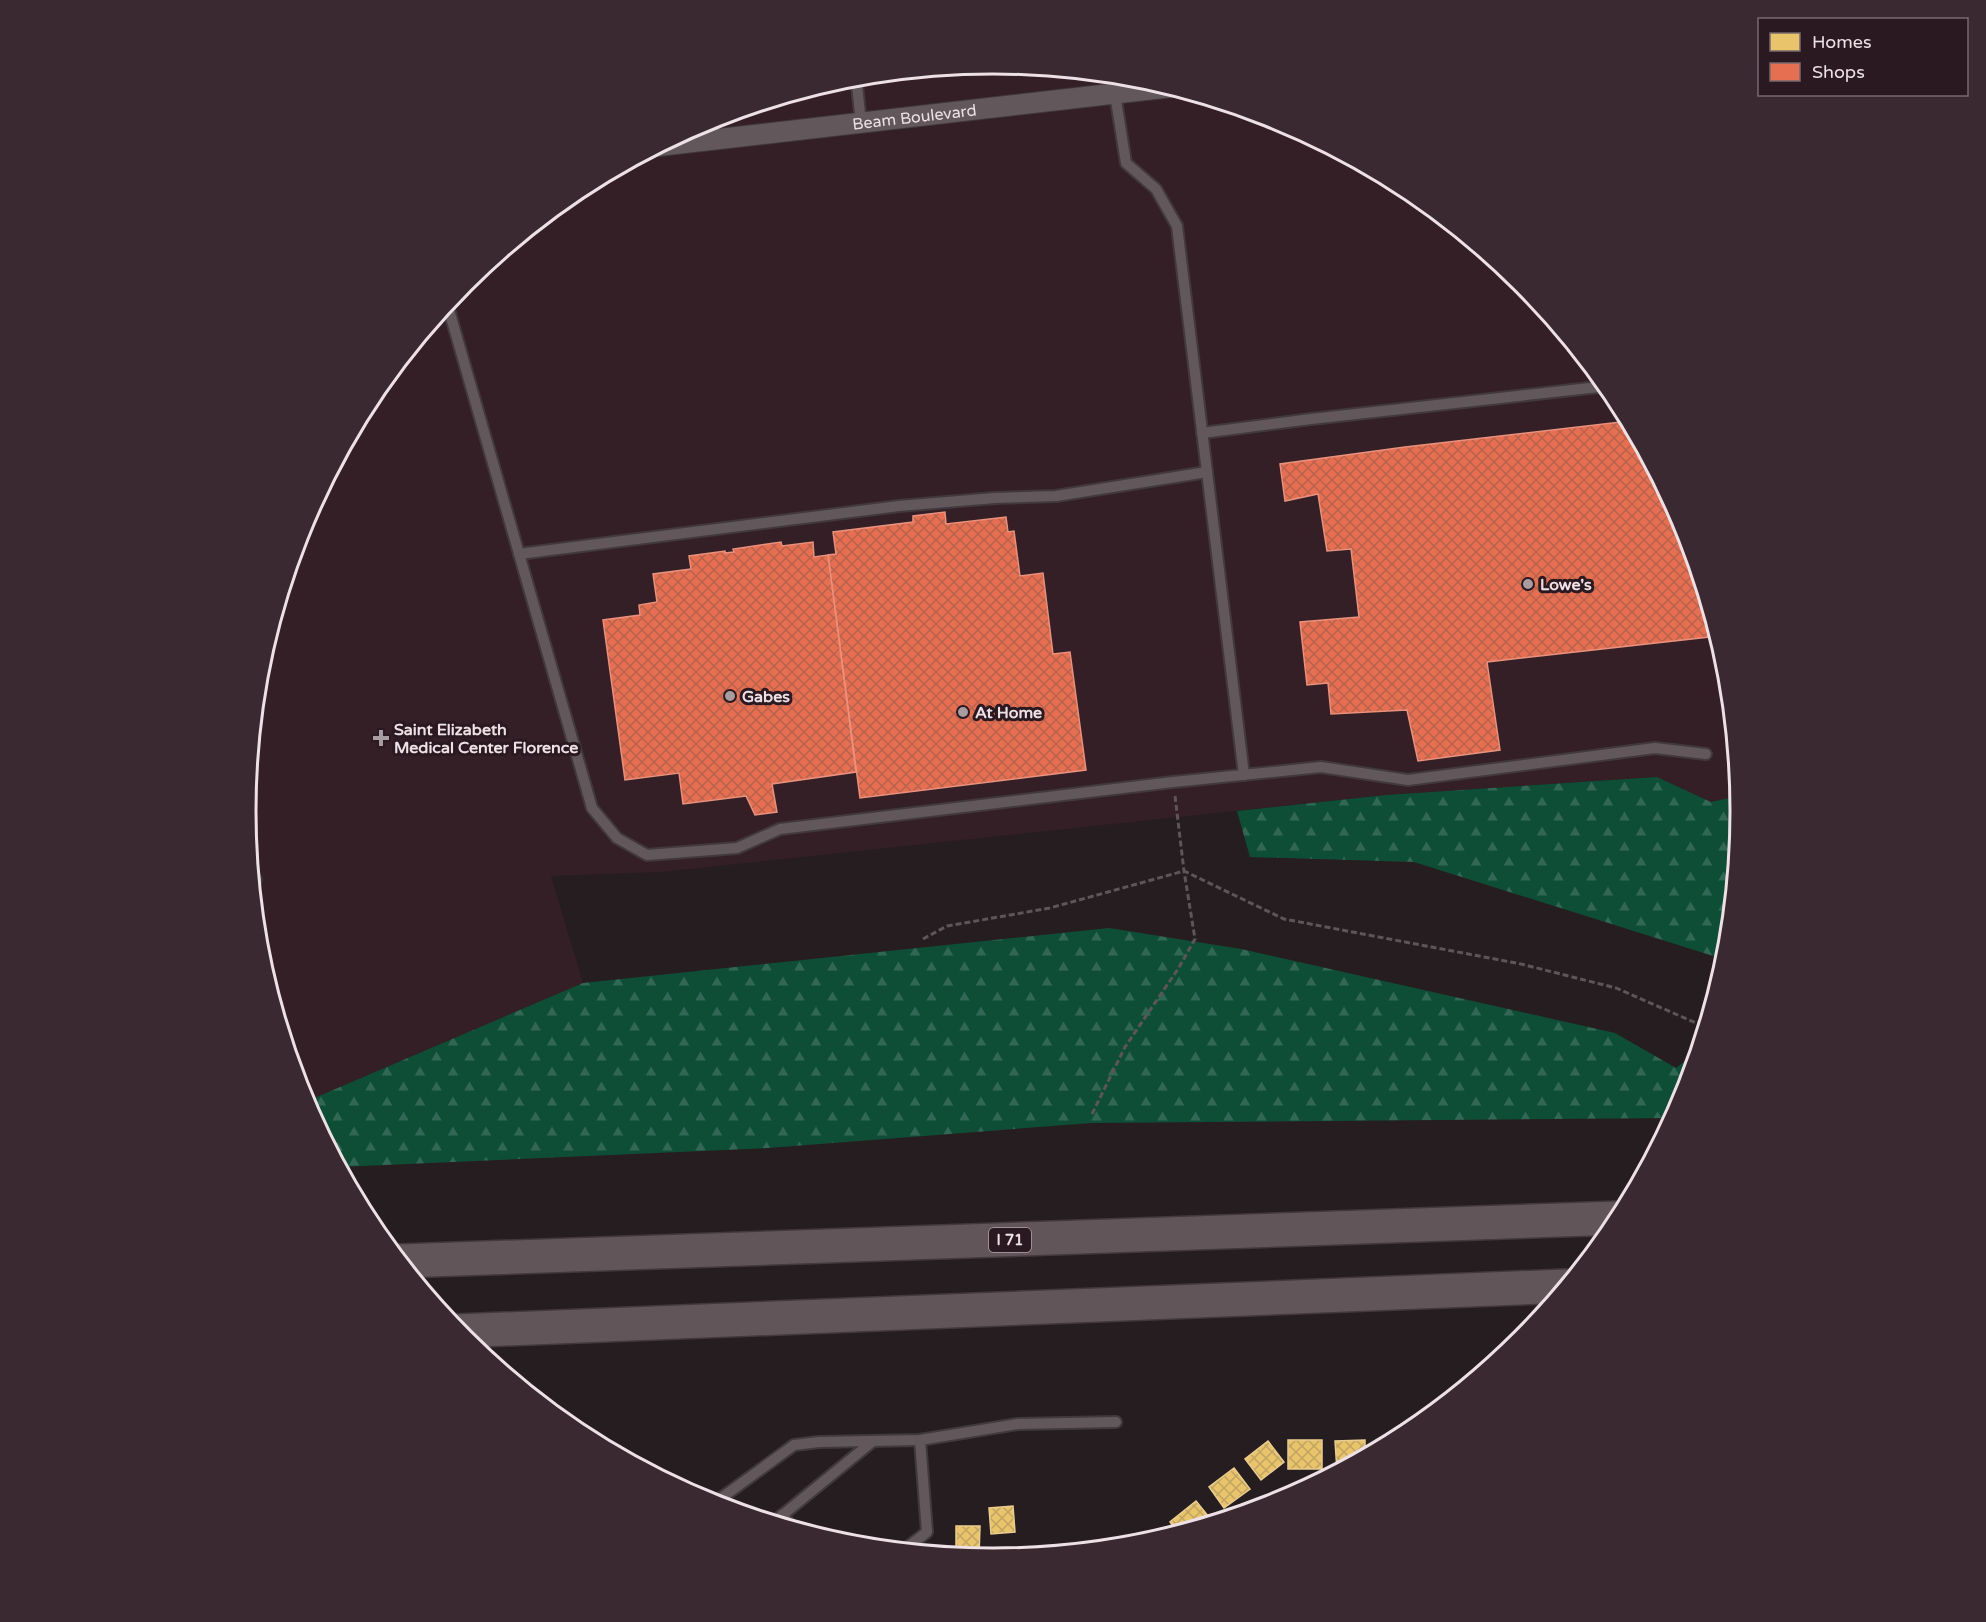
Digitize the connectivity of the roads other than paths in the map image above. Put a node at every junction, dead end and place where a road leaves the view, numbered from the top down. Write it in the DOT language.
graph roads {
  1 [pos="857,87"];
  2 [pos="1146,90"];
  3 [pos="1115,94"];
  4 [pos="861,123"];
  5 [pos="682,143"];
  6 [pos="450,313"];
  7 [pos="1596,387"];
  8 [pos="1202,433"];
  9 [pos="1207,472"];
  10 [pos="519,554"];
  11 [pos="1706,754"];
  12 [pos="1244,775"];
  13 [pos="1608,1218"];
  14 [pos="409,1262"];
  15 [pos="1556,1286"];
  16 [pos="471,1330"];
  17 [pos="1116,1422"];
  18 [pos="920,1440"];
  19 [pos="873,1441"];
  20 [pos="723,1497"];
  21 [pos="781,1517"];
  22 [pos="912,1544"];
  1 -- 4 [label="lane"];
  2 -- 3 [label="street, Beam Boulevard"];
  3 -- 4 [label="street, Beam Boulevard"];
  3 -- 8 [label="lane"];
  4 -- 5 [label="street, Beam Boulevard"];
  6 -- 10 [label="lane"];
  7 -- 8 [label="lane"];
  8 -- 9 [label="lane"];
  9 -- 10 [label="lane"];
  9 -- 12 [label="lane"];
  10 -- 12 [label="lane"];
  11 -- 12 [label="lane"];
  13 -- 14 [label="highway, I 71"];
  15 -- 16 [label="highway"];
  17 -- 18 [label="lane"];
  18 -- 19 [label="lane"];
  18 -- 22 [label="lane"];
  19 -- 20 [label="lane"];
  19 -- 21 [label="lane"];
}
